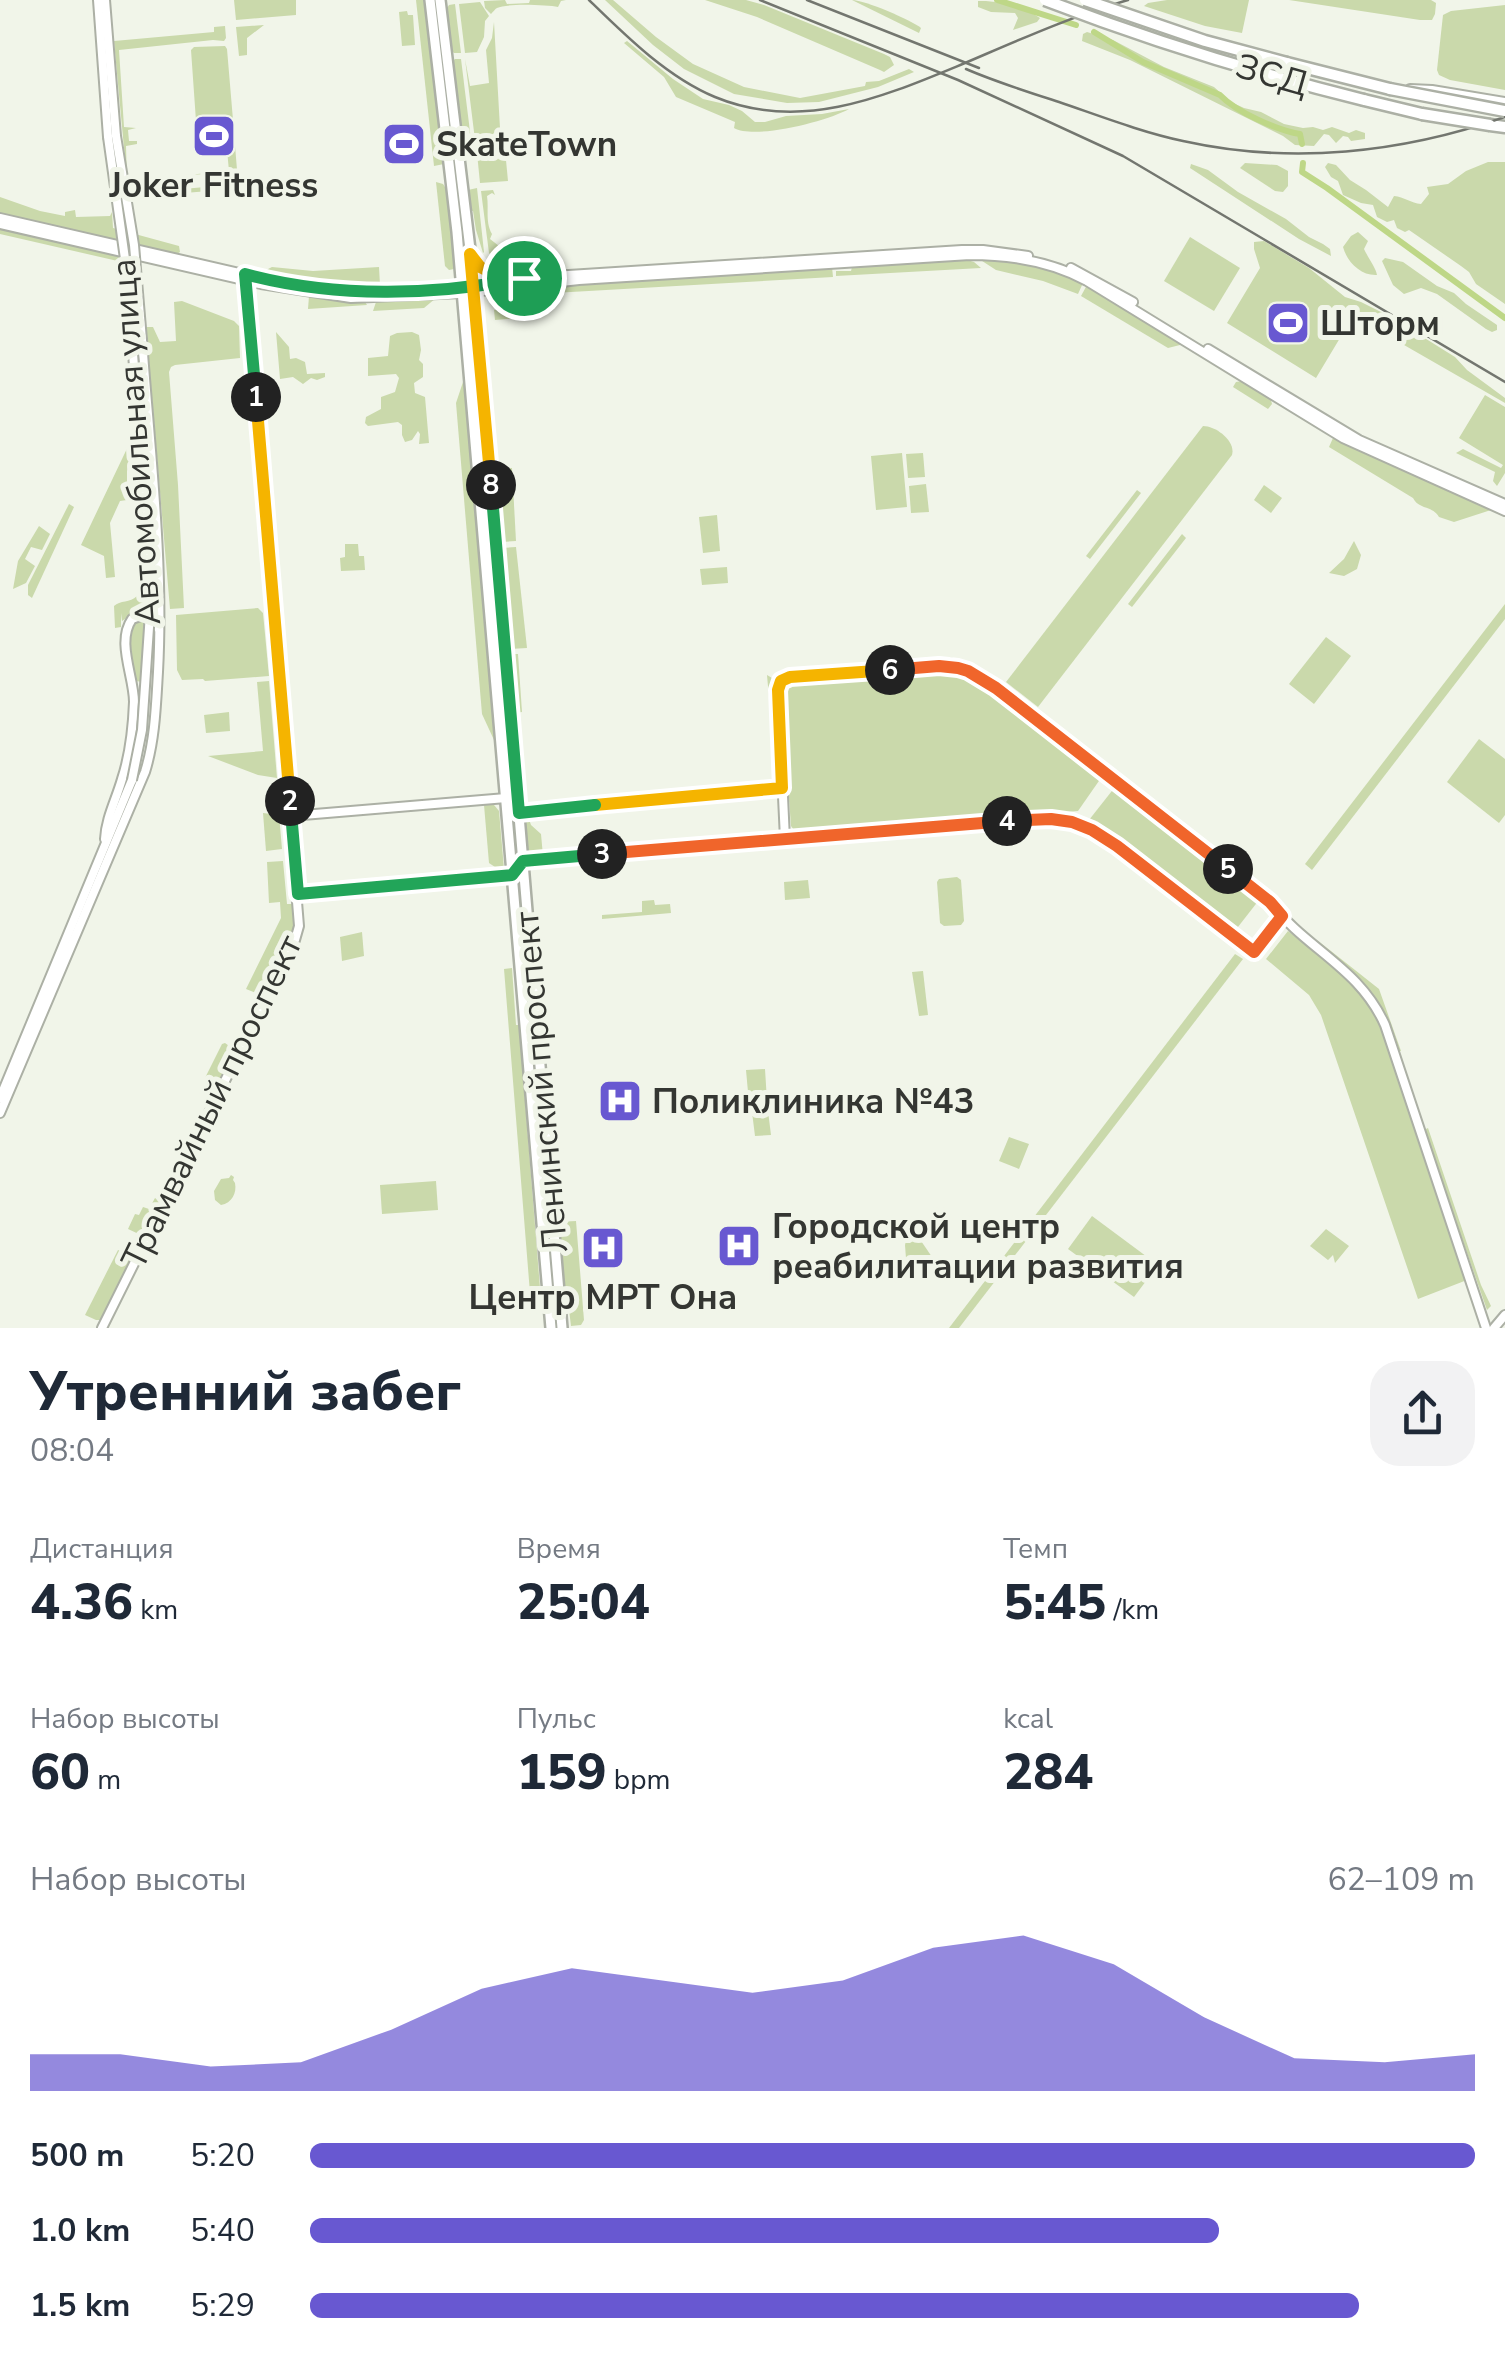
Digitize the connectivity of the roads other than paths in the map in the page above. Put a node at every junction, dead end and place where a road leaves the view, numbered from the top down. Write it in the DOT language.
graph roads {
  1 [pos="103,0"];
  2 [pos="430,0"];
  3 [pos="440,0"];
  4 [pos="1045,0"];
  5 [pos="1085,0"];
  6 [pos="1390,89"];
  7 [pos="1505,102"];
  8 [pos="1505,111"];
  9 [pos="1505,128"];
  10 [pos="112,137"];
  11 [pos="0,221"];
  12 [pos="470,254"];
  13 [pos="246,277"];
  14 [pos="524,278"];
  15 [pos="474,288"];
  16 [pos="462,290"];
  17 [pos="1505,507"];
  18 [pos="160,637"];
  19 [pos="150,753"];
  20 [pos="158,766"];
  21 [pos="782,788"];
  22 [pos="506,798"];
  23 [pos="519,813"];
  24 [pos="507,814"];
  25 [pos="291,816"];
  26 [pos="785,838"];
  27 [pos="104,850"];
  28 [pos="517,862"];
  29 [pos="512,875"];
  30 [pos="298,894"];
  31 [pos="1282,916"];
  32 [pos="0,1098"];
  33 [pos="0,1114"];
  34 [pos="1505,1315"];
  35 [pos="102,1328"];
  36 [pos="550,1328"];
  37 [pos="562,1328"];
  38 [pos="1486,1328"];
  39 [pos="1494,1328"];
  1 -- 10 [label="main road, Автомобильная улица"];
  1 -- 10 [label="main road, Автомобильная улица"];
  2 -- 16 [label="main road, Ленинский проспект"];
  3 -- 12 [label="main road, Ленинский проспект"];
  4 -- 9 [label="highway, ЗСД, bridge"];
  5 -- 6 [label="highway, ЗСД, bridge"];
  6 -- 7 [label="main road, bridge"];
  6 -- 8 [label="highway, ЗСД, bridge"];
  10 -- 18 [label="main road, Автомобильная улица, bridge"];
  10 -- 27 [label="main road, Автомобильная улица, bridge"];
  11 -- 13 [label="main road"];
  12 -- 14 [label="main road"];
  12 -- 15 [label="main road, Ленинский проспект"];
  13 -- 16 [label="main road"];
  13 -- 25 [label="main road, Трамвайный проспект"];
  14 -- 15 [label="main road"];
  14 -- 17 [label="main road"];
  15 -- 16 [label="main road"];
  15 -- 17 [label="main road"];
  15 -- 23 [label="main road, Ленинский проспект"];
  16 -- 22 [label="main road, Ленинский проспект"];
  18 -- 19 [label="main road, Автомобильная улица"];
  18 -- 27 [label="main road"];
  19 -- 20 [label="main road"];
  19 -- 33 [label="main road, Автомобильная улица"];
  21 -- 23 [label="main road"];
  21 -- 26 [label="main road"];
  21 -- 31 [label="main road"];
  22 -- 23 [label="main road"];
  22 -- 24 [label="main road, Ленинский проспект"];
  22 -- 25 [label="main road"];
  23 -- 24 [label="main road"];
  23 -- 28 [label="main road, Ленинский проспект"];
  24 -- 28 [label="main road, Ленинский проспект"];
  25 -- 30 [label="main road, Трамвайный проспект"];
  26 -- 28 [label="main road"];
  26 -- 31 [label="main road"];
  27 -- 32 [label="main road, Автомобильная улица"];
  28 -- 29 [label="main road, Ленинский проспект"];
  28 -- 37 [label="main road, Ленинский проспект"];
  29 -- 30 [label="main road"];
  29 -- 36 [label="main road, Ленинский проспект"];
  30 -- 35 [label="main road, Трамвайный проспект"];
  31 -- 38 [label="main road"];
  34 -- 39 [label="main road"];
}
